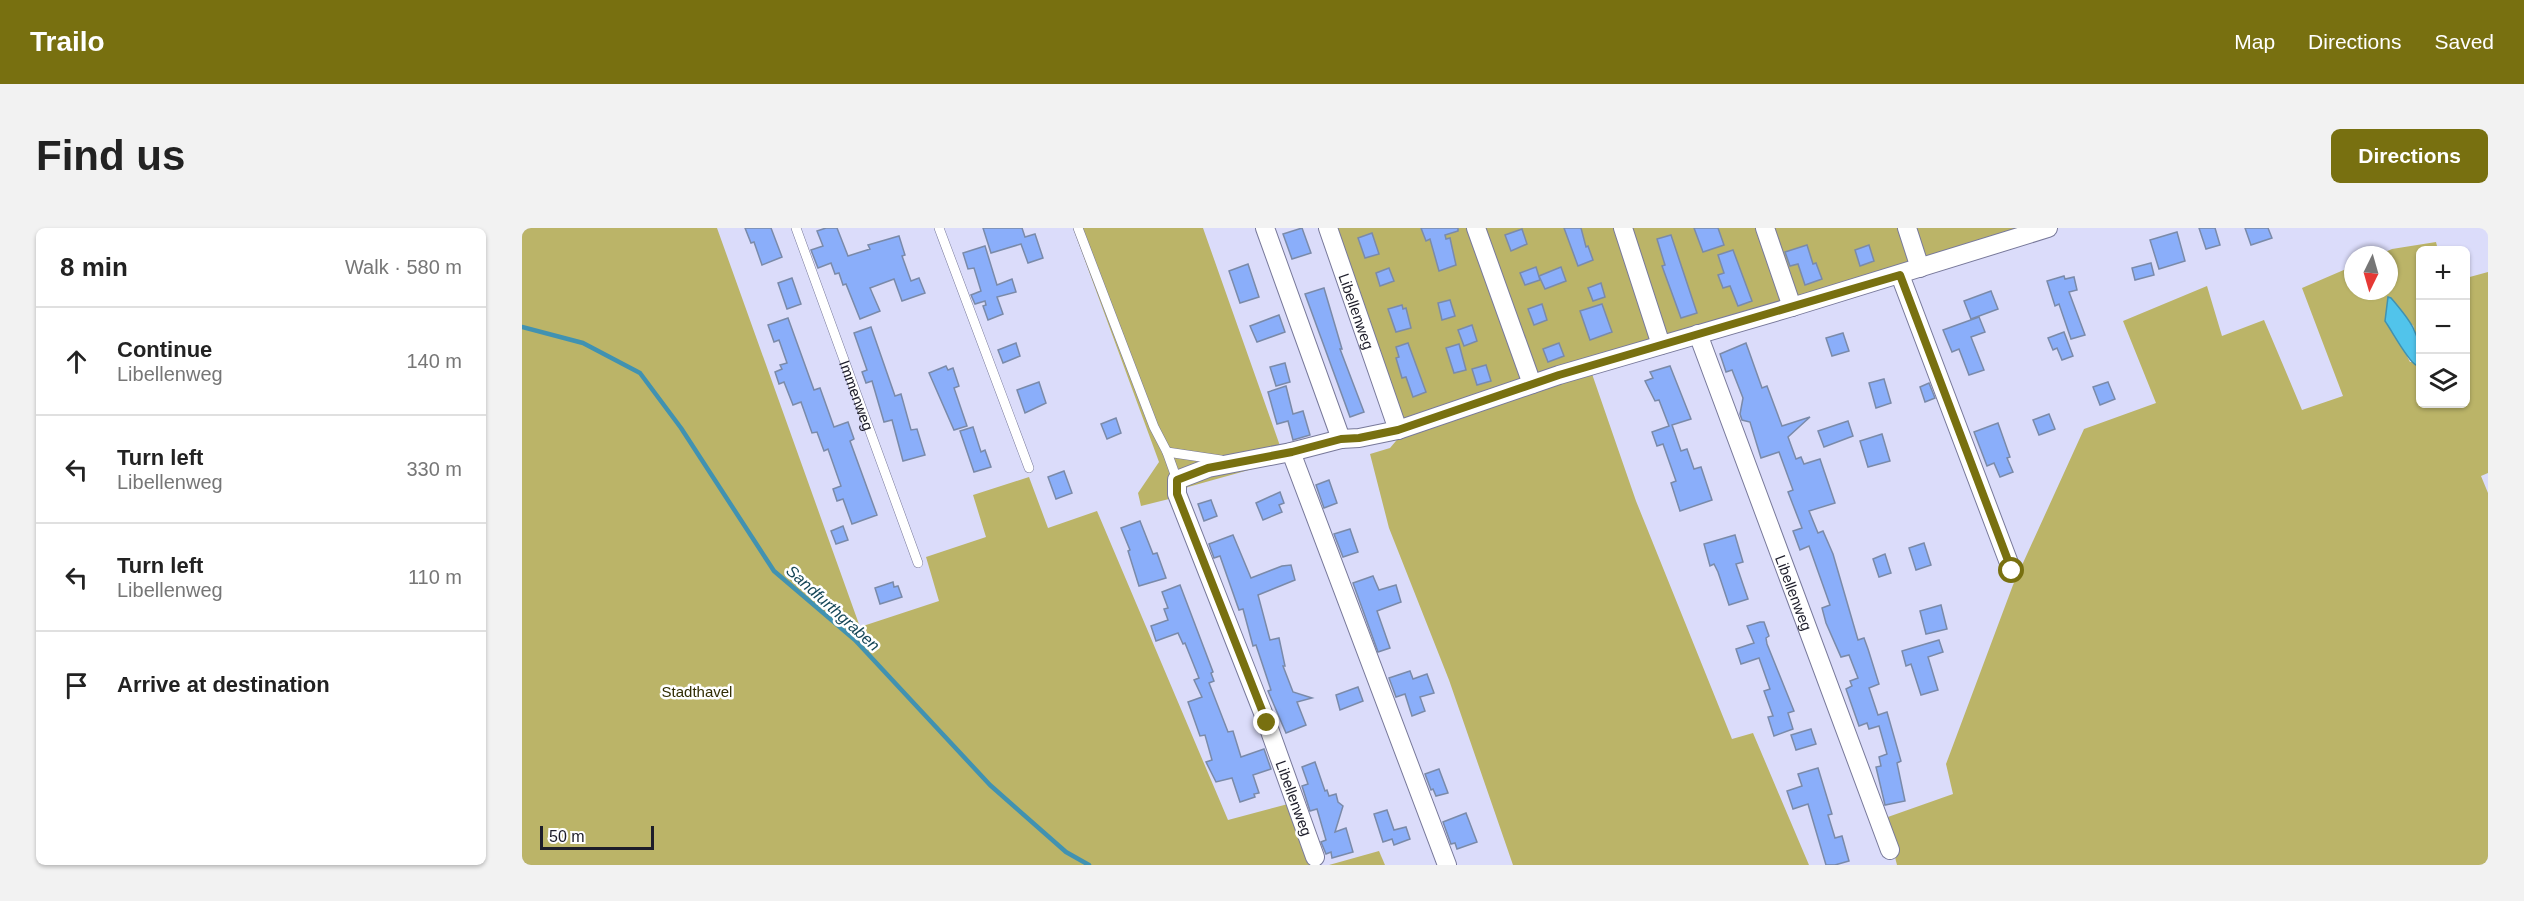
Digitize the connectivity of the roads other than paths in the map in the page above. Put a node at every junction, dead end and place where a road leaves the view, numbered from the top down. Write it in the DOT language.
graph roads {
  1 [pos="796,228"];
  2 [pos="939,228"];
  3 [pos="1078,228"];
  4 [pos="1265,228"];
  5 [pos="1328,228"];
  6 [pos="1476,228"];
  7 [pos="1623,228"];
  8 [pos="1765,228"];
  9 [pos="1906,228"];
  10 [pos="2048,228"];
  11 [pos="1920,268"];
  12 [pos="1900,275"];
  13 [pos="1792,307"];
  14 [pos="1698,334"];
  15 [pos="1661,345"];
  16 [pos="1532,384"];
  17 [pos="1398,430"];
  18 [pos="1341,439"];
  19 [pos="1167,452"];
  20 [pos="1292,452"];
  21 [pos="1238,463"];
  22 [pos="1029,468"];
  23 [pos="1177,480"];
  24 [pos="918,563"];
  25 [pos="2012,571"];
  26 [pos="1890,850"];
  27 [pos="1315,857"];
  28 [pos="1447,865"];
  1 -- 24 [label="lane, Immenweg"];
  2 -- 22 [label="lane"];
  3 -- 19 [label="lane"];
  4 -- 18 [label="street"];
  5 -- 17 [label="street, Libellenweg"];
  6 -- 16 [label="street"];
  7 -- 15 [label="street"];
  8 -- 13 [label="street"];
  9 -- 11 [label="street"];
  10 -- 11 [label="street"];
  11 -- 12 [label="street"];
  12 -- 13 [label="street"];
  12 -- 25 [label="street"];
  13 -- 14 [label="street"];
  14 -- 15 [label="street"];
  14 -- 26 [label="street, Libellenweg"];
  15 -- 16 [label="street"];
  16 -- 17 [label="street"];
  17 -- 18 [label="street"];
  18 -- 20 [label="street"];
  19 -- 21 [label="lane"];
  19 -- 23 [label="lane"];
  20 -- 21 [label="street"];
  20 -- 28 [label="street"];
  21 -- 23 [label="street"];
  23 -- 27 [label="street, Libellenweg"];
}
